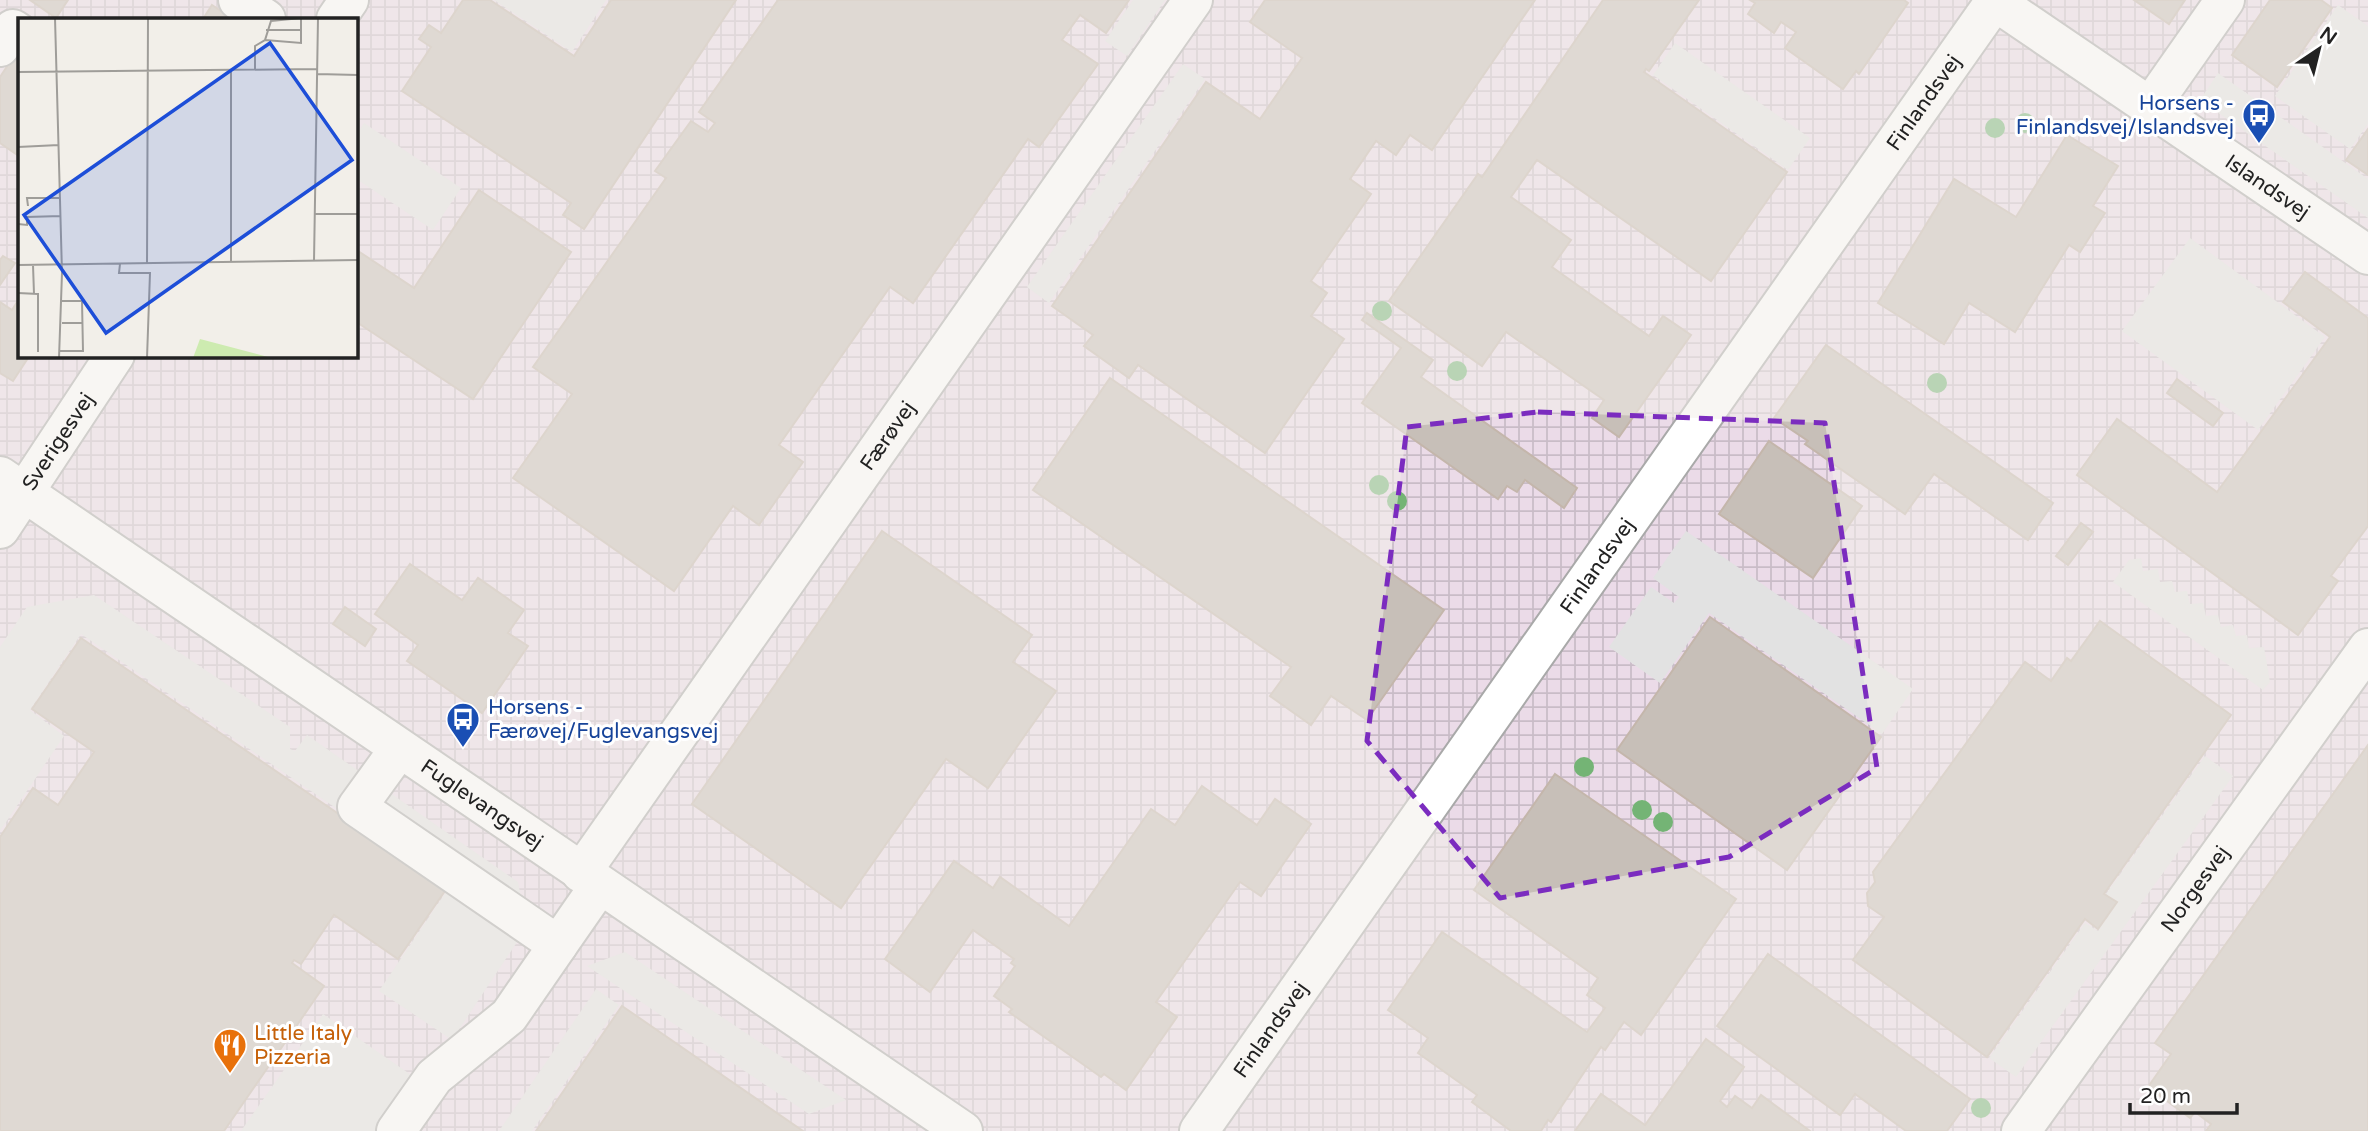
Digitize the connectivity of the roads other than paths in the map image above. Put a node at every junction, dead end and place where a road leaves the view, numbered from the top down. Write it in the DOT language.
graph roads {
  1 [pos="238,0"];
  2 [pos="349,0"];
  3 [pos="1193,0"];
  4 [pos="2225,0"];
  5 [pos="1994,1"];
  6 [pos="265,18"];
  7 [pos="337,18"];
  8 [pos="18,32"];
  9 [pos="0,47"];
  10 [pos="2150,107"];
  11 [pos="2368,255"];
  12 [pos="113,357"];
  13 [pos="12,485"];
  14 [pos="0,529"];
  15 [pos="2368,648"];
  16 [pos="399,749"];
  17 [pos="590,879"];
  18 [pos="558,945"];
  19 [pos="396,1131"];
  20 [pos="963,1131"];
  21 [pos="1199,1131"];
  22 [pos="2021,1131"];
  1 -- 6 [label="street"];
  2 -- 7 [label="street"];
  3 -- 17 [label="street, Færøvej"];
  4 -- 10 [label="street"];
  5 -- 10 [label="street, Islandsvej"];
  5 -- 21 [label="street, Finlandsvej"];
  8 -- 9 [label="street"];
  10 -- 11 [label="street, Islandsvej"];
  12 -- 13 [label="street, Sverigesvej"];
  13 -- 14 [label="street, Sverigesvej"];
  13 -- 16 [label="street, Fuglevangsvej"];
  15 -- 22 [label="street, Norgesvej"];
  16 -- 17 [label="street, Fuglevangsvej"];
  16 -- 18 [label="street"];
  17 -- 18 [label="street, Færøvej"];
  17 -- 20 [label="street, Fuglevangsvej"];
  18 -- 19 [label="street, Færøvej"];
}
